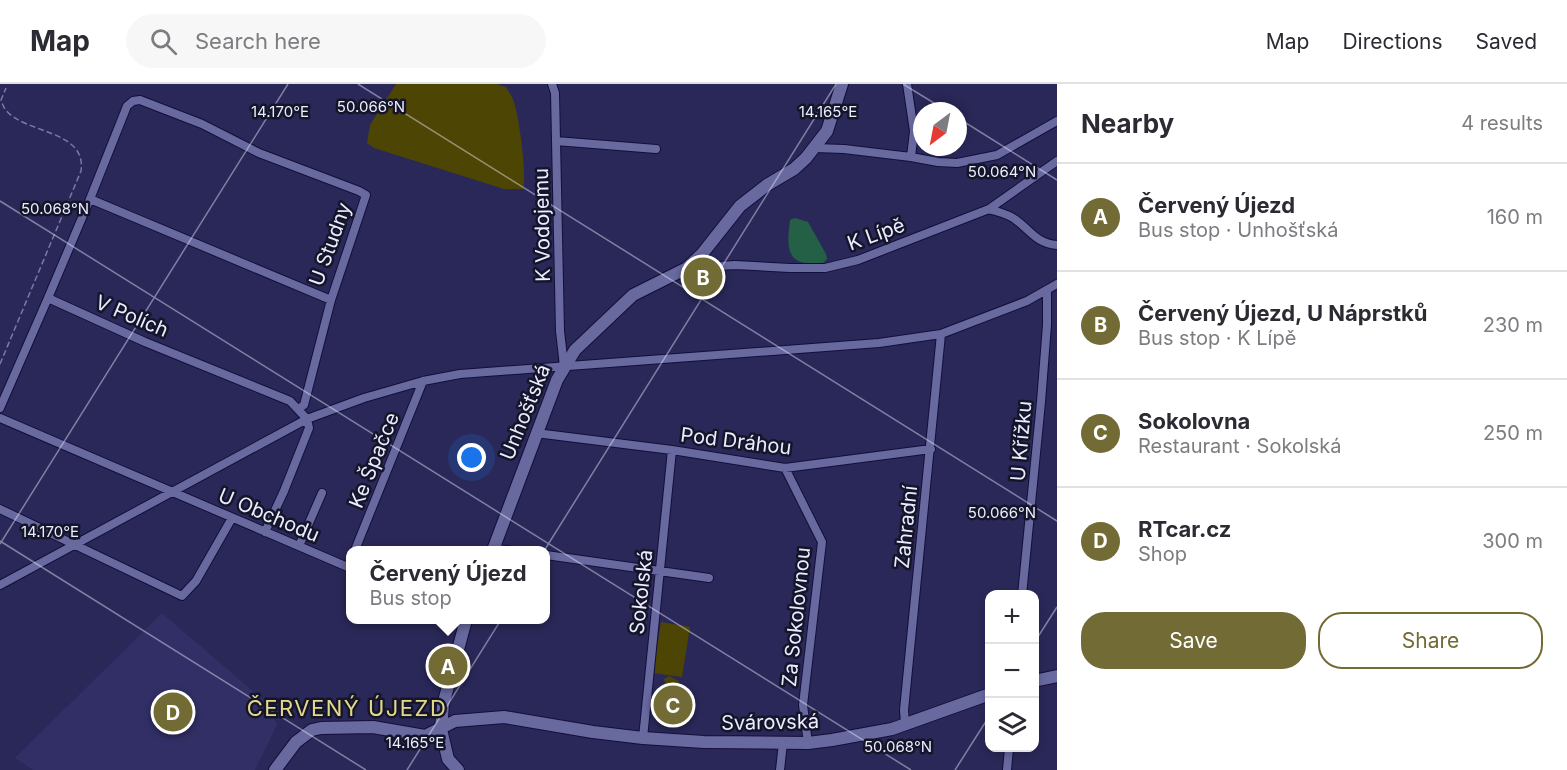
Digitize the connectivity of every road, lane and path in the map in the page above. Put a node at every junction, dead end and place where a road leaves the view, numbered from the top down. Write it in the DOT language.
graph roads {
  1 [pos="552,84"];
  2 [pos="842,84"];
  3 [pos="907,84"];
  4 [pos="6,88"];
  5 [pos="1057,121"];
  6 [pos="556,141"];
  7 [pos="815,148"];
  8 [pos="656,149"];
  9 [pos="911,157"];
  10 [pos="1057,161"];
  11 [pos="90,199"];
  12 [pos="989,209"];
  13 [pos="1057,245"];
  14 [pos="687,268"];
  15 [pos="1057,284"];
  16 [pos="1047,290"];
  17 [pos="48,298"];
  18 [pos="331,300"];
  19 [pos="941,334"];
  20 [pos="0,364"];
  21 [pos="564,366"];
  22 [pos="423,381"];
  23 [pos="0,408"];
  24 [pos="298,409"];
  25 [pos="0,418"];
  26 [pos="307,419"];
  27 [pos="536,433"];
  28 [pos="931,449"];
  29 [pos="672,450"];
  30 [pos="785,468"];
  31 [pos="175,491"];
  32 [pos="322,493"];
  33 [pos="0,509"];
  34 [pos="232,518"];
  35 [pos="265,532"];
  36 [pos="75,544"];
  37 [pos="299,546"];
  38 [pos="358,546"];
  39 [pos="494,546"];
  40 [pos="550,556"];
  41 [pos="346,564"];
  42 [pos="660,571"];
  43 [pos="709,578"];
  44 [pos="0,585"];
  45 [pos="1022,590"];
  46 [pos="465,624"];
  47 [pos="1057,676"];
  48 [pos="1039,680"];
  49 [pos="985,696"];
  50 [pos="905,723"];
  51 [pos="441,729"];
  52 [pos="643,738"];
  53 [pos="783,743"];
  54 [pos="808,743"];
  55 [pos="1009,752"];
  56 [pos="275,770"];
  57 [pos="458,770"];
  58 [pos="780,770"];
  59 [pos="1007,770"];
  1 -- 6 [label="street, K Vodojemu"];
  2 -- 7 [label="street, Unhošťská"];
  3 -- 9 [label="street"];
  4 -- 20 [label="path"];
  5 -- 9 [label="street"];
  6 -- 8 [label="street"];
  6 -- 21 [label="street, K Vodojemu"];
  7 -- 9 [label="street"];
  7 -- 14 [label="street, Unhošťská"];
  10 -- 12 [label="street, K Lípě"];
  11 -- 17 [label="street, U Studny"];
  11 -- 18 [label="street, U Studny"];
  11 -- 18 [label="street, U Studny"];
  12 -- 13 [label="street"];
  12 -- 14 [label="street, K Lípě"];
  14 -- 21 [label="street, Unhošťská"];
  15 -- 16 [label="street"];
  16 -- 19 [label="street"];
  16 -- 45 [label="street, U Křížku"];
  17 -- 23 [label="street"];
  17 -- 24 [label="street, V Polích"];
  18 -- 24 [label="street"];
  19 -- 21 [label="street"];
  19 -- 28 [label="street, Zahradní"];
  21 -- 22 [label="street"];
  21 -- 27 [label="street, Unhošťská"];
  22 -- 26 [label="street"];
  22 -- 38 [label="street, Ke Špačce"];
  24 -- 26 [label="street, V Polích"];
  25 -- 31 [label="street"];
  26 -- 31 [label="street"];
  26 -- 35 [label="street"];
  27 -- 29 [label="street, Pod Dráhou"];
  27 -- 39 [label="street, Unhošťská"];
  28 -- 30 [label="street, Pod Dráhou"];
  28 -- 50 [label="street, Zahradní"];
  29 -- 30 [label="street, Pod Dráhou"];
  29 -- 42 [label="street, Sokolská"];
  30 -- 54 [label="street, Za Sokolovnou"];
  31 -- 34 [label="street, U Obchodu"];
  31 -- 36 [label="street"];
  32 -- 37 [label="street"];
  33 -- 36 [label="street"];
  34 -- 35 [label="street, U Obchodu"];
  34 -- 36 [label="street"];
  35 -- 37 [label="street, U Obchodu"];
  36 -- 44 [label="street"];
  37 -- 41 [label="street, U Obchodu"];
  40 -- 42 [label="street"];
  42 -- 43 [label="street"];
  42 -- 52 [label="street, Sokolská"];
  46 -- 51 [label="street"];
  47 -- 48 [label="street"];
  49 -- 50 [label="street, Svárovská"];
  50 -- 54 [label="street, Svárovská"];
  51 -- 52 [label="street, Svárovská"];
  51 -- 56 [label="street, Svárovská"];
  51 -- 57 [label="street"];
  52 -- 53 [label="street, Svárovská"];
  53 -- 54 [label="street, Svárovská"];
  53 -- 58 [label="street"];
  55 -- 59 [label="street"];
}
